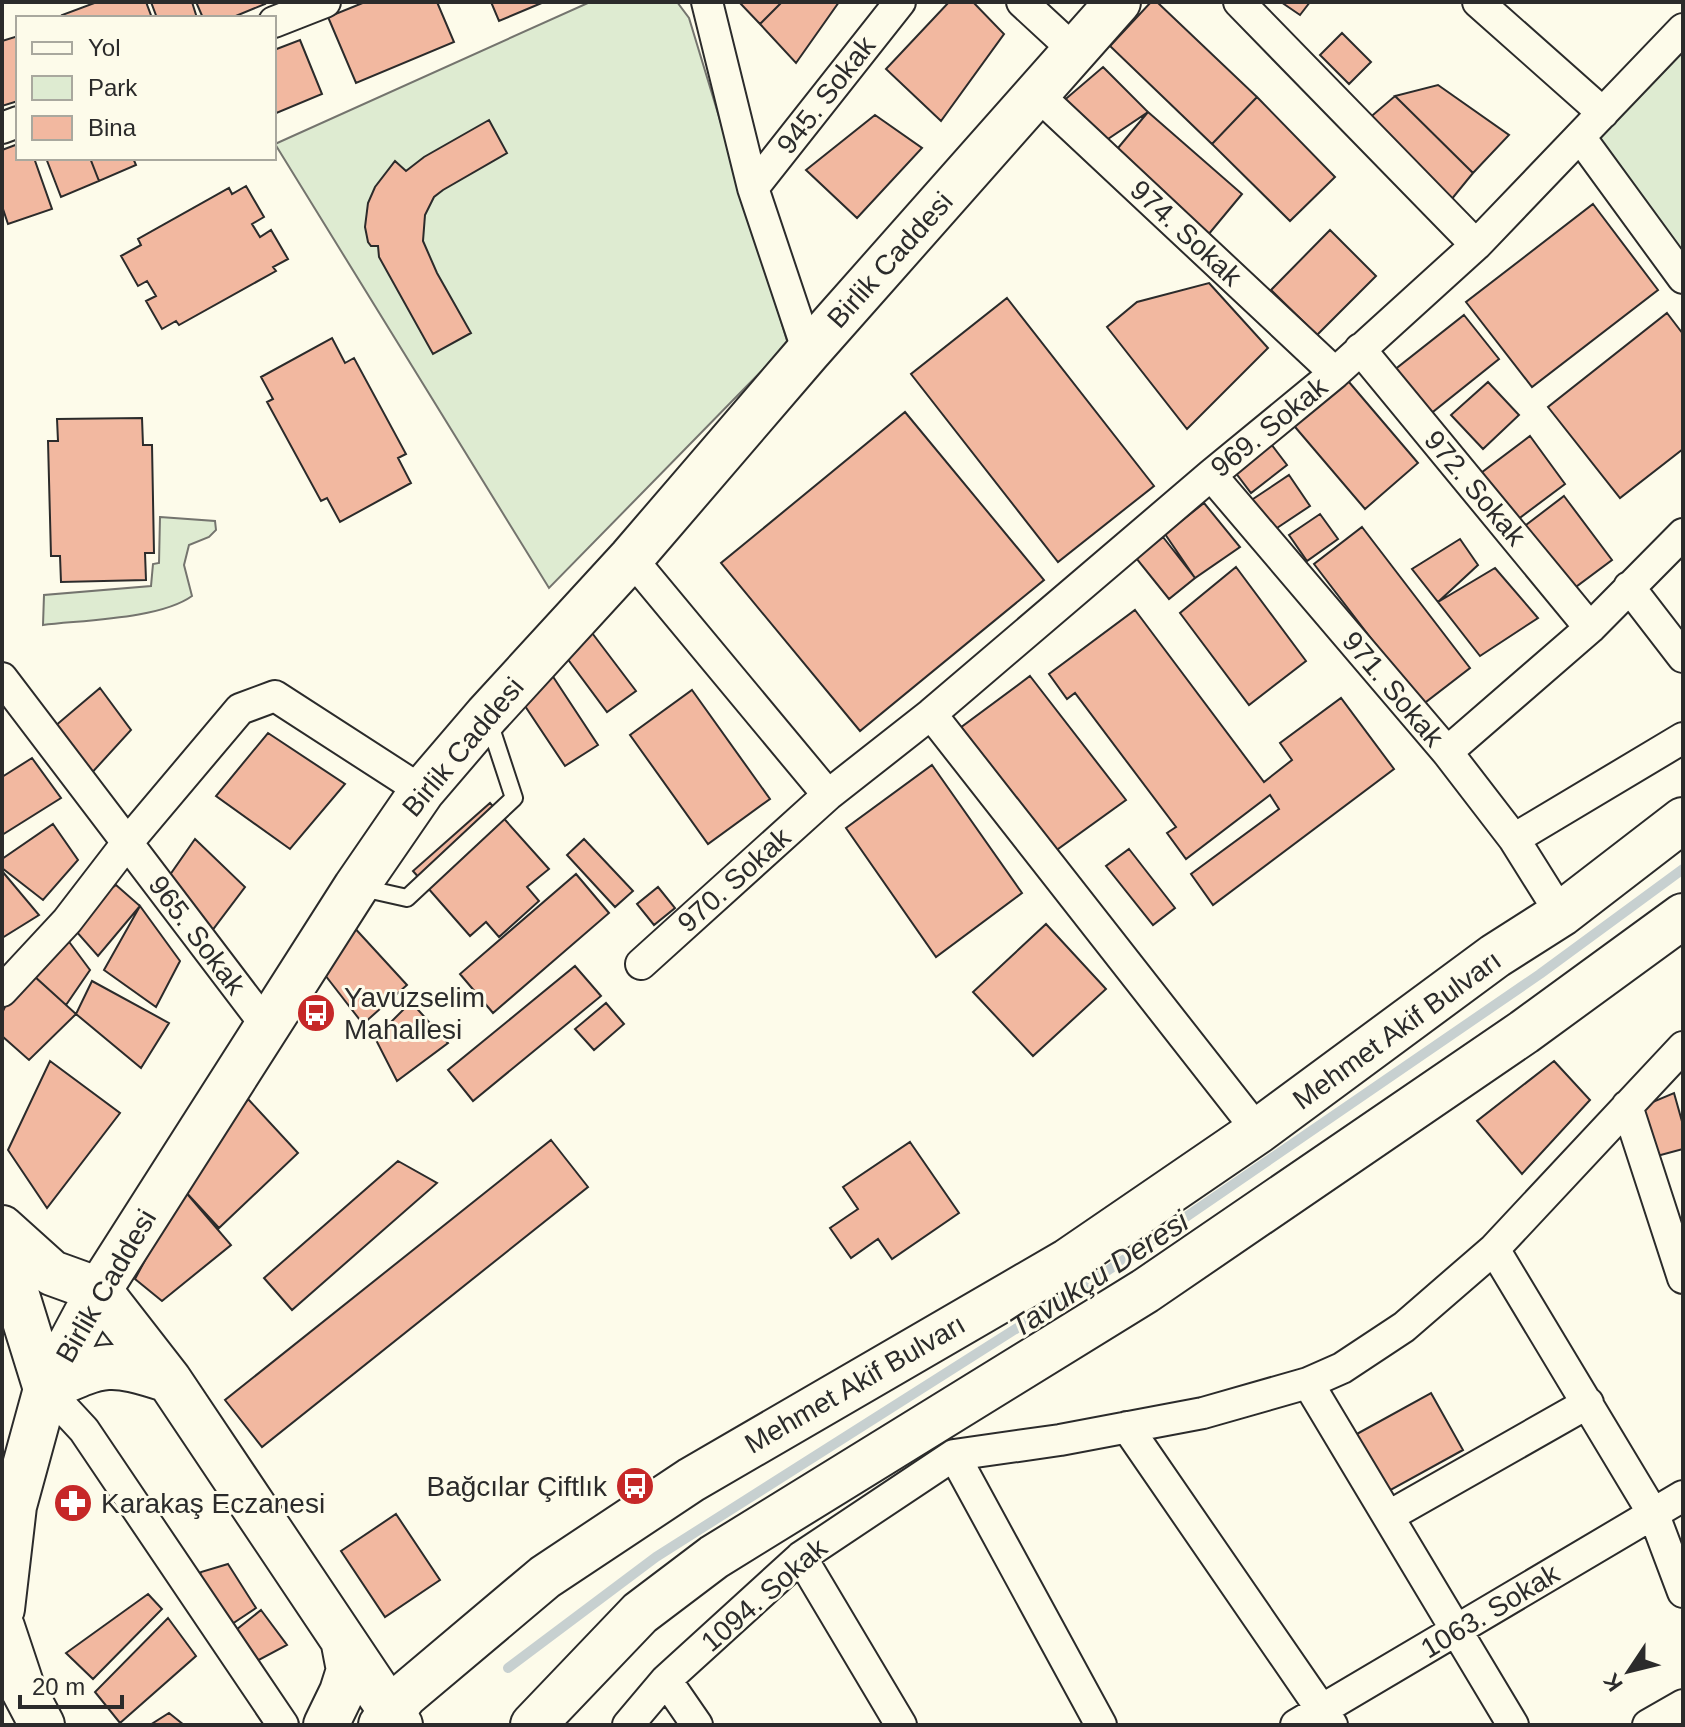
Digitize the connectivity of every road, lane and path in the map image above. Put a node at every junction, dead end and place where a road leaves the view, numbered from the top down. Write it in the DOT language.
graph roads {
  1 [pos="325,2"];
  2 [pos="707,2"];
  3 [pos="900,2"];
  4 [pos="1022,2"];
  5 [pos="1118,2"];
  6 [pos="1239,2"];
  7 [pos="1478,2"];
  8 [pos="276,21"];
  9 [pos="1683,29"];
  10 [pos="1075,51"];
  11 [pos="1037,94"];
  12 [pos="1603,113"];
  13 [pos="1580,137"];
  14 [pos="753,188"];
  15 [pos="1476,245"];
  16 [pos="1683,278"];
  17 [pos="1360,349"];
  18 [pos="808,352"];
  19 [pos="1335,373"];
  20 [pos="1211,475"];
  21 [pos="1683,534"];
  22 [pos="631,558"];
  23 [pos="1629,587"];
  24 [pos="1674,624"];
  25 [pos="1590,628"];
  26 [pos="1683,657"];
  27 [pos="2,678"];
  28 [pos="931,714"];
  29 [pos="487,715"];
  30 [pos="1683,738"];
  31 [pos="1447,752"];
  32 [pos="422,791"];
  33 [pos="828,795"];
  34 [pos="1683,820"];
  35 [pos="1514,839"];
  36 [pos="127,843"];
  37 [pos="356,887"];
  38 [pos="1561,914"];
  39 [pos="1683,916"];
  40 [pos="641,964"];
  41 [pos="2,991"];
  42 [pos="268,1028"];
  43 [pos="1683,1047"];
  44 [pos="1627,1106"];
  45 [pos="1258,1131"];
  46 [pos="2,1228"];
  47 [pos="2,1247"];
  48 [pos="1494,1249"];
  49 [pos="1683,1278"];
  50 [pos="99,1290"];
  51 [pos="169,1380"];
  52 [pos="1308,1383"];
  53 [pos="46,1389"];
  54 [pos="1588,1403"];
  55 [pos="1127,1427"];
  56 [pos="954,1455"];
  57 [pos="1683,1496"];
  58 [pos="1654,1515"];
  59 [pos="1389,1516"];
  60 [pos="801,1557"];
  61 [pos="1683,1592"];
  62 [pos="2,1609"];
  63 [pos="2,1627"];
  64 [pos="1456,1631"];
  65 [pos="344,1644"];
  66 [pos="666,1680"];
  67 [pos="1683,1705"];
  68 [pos="1327,1718"];
  69 [pos="390,1721"];
  70 [pos="42,1725"];
  71 [pos="283,1725"];
  72 [pos="326,1725"];
  73 [pos="533,1725"];
  74 [pos="628,1725"];
  75 [pos="697,1725"];
  76 [pos="901,1725"];
  77 [pos="1101,1725"];
  78 [pos="1296,1725"];
  79 [pos="1513,1725"];
  80 [pos="1648,1725"];
  1 -- 8 [label="street"];
  2 -- 14 [label="street"];
  3 -- 14 [label="street, 945. Sokak"];
  4 -- 10 [label="street"];
  5 -- 10 [label="main road, Birlik Caddesi"];
  6 -- 15 [label="street"];
  7 -- 12 [label="street"];
  9 -- 12 [label="street, 969. Sokak"];
  10 -- 11 [label="main road, Birlik Caddesi"];
  11 -- 18 [label="main road, Birlik Caddesi"];
  11 -- 19 [label="street, 974. Sokak"];
  12 -- 13 [label="street, 969. Sokak"];
  13 -- 15 [label="street, 969. Sokak"];
  13 -- 16 [label="street"];
  14 -- 18 [label="street"];
  15 -- 17 [label="street, 969. Sokak"];
  17 -- 19 [label="street, 969. Sokak"];
  17 -- 25 [label="street, 972. Sokak"];
  18 -- 22 [label="main road, Birlik Caddesi"];
  19 -- 20 [label="street, 969. Sokak"];
  20 -- 28 [label="street, 969. Sokak"];
  20 -- 31 [label="street, 971. Sokak"];
  21 -- 23 [label="street"];
  22 -- 29 [label="main road, Birlik Caddesi"];
  22 -- 33 [label="street"];
  23 -- 24 [label="street"];
  23 -- 25 [label="street"];
  24 -- 26 [label="street"];
  25 -- 31 [label="street"];
  27 -- 36 [label="street, 965. Sokak"];
  28 -- 33 [label="street, 969. Sokak"];
  28 -- 45 [label="street"];
  29 -- 32 [label="main road, Birlik Caddesi"];
  29 -- 37 [label="lane"];
  30 -- 35 [label="street"];
  31 -- 35 [label="street, 971. Sokak"];
  32 -- 36 [label="street"];
  32 -- 37 [label="main road, Birlik Caddesi"];
  33 -- 40 [label="street, 970. Sokak"];
  34 -- 38 [label="main road, Mehmet Akif Bulvarı"];
  35 -- 38 [label="street, 971. Sokak"];
  36 -- 41 [label="street"];
  36 -- 42 [label="street, 965. Sokak"];
  37 -- 42 [label="main road, Birlik Caddesi"];
  38 -- 45 [label="main road, Mehmet Akif Bulvarı"];
  39 -- 73 [label="main road"];
  42 -- 50 [label="main road, Birlik Caddesi"];
  43 -- 44 [label="street"];
  44 -- 48 [label="street"];
  44 -- 49 [label="street"];
  45 -- 69 [label="main road, Mehmet Akif Bulvarı"];
  46 -- 50 [label="main road"];
  47 -- 53 [label="main road"];
  48 -- 52 [label="street"];
  48 -- 54 [label="street"];
  50 -- 51 [label="main road"];
  50 -- 53 [label="main road, Birlik Caddesi"];
  51 -- 53 [label="main road"];
  51 -- 65 [label="main road"];
  52 -- 55 [label="street"];
  52 -- 59 [label="street"];
  53 -- 62 [label="main road, Birlik Caddesi"];
  53 -- 71 [label="street"];
  54 -- 58 [label="street"];
  54 -- 59 [label="street"];
  55 -- 56 [label="street"];
  55 -- 68 [label="street"];
  56 -- 60 [label="street, 1094. Sokak"];
  56 -- 77 [label="street"];
  57 -- 58 [label="street, 1063. Sokak"];
  58 -- 61 [label="street"];
  58 -- 64 [label="street, 1063. Sokak"];
  59 -- 64 [label="street"];
  60 -- 66 [label="street, 1094. Sokak"];
  60 -- 76 [label="street"];
  63 -- 70 [label="main road"];
  64 -- 68 [label="street, 1063. Sokak"];
  64 -- 79 [label="street"];
  65 -- 69 [label="main road"];
  65 -- 72 [label="main road"];
  66 -- 74 [label="street, 1094. Sokak"];
  66 -- 75 [label="street"];
  67 -- 80 [label="street"];
  68 -- 78 [label="street, 1063. Sokak"];
}
